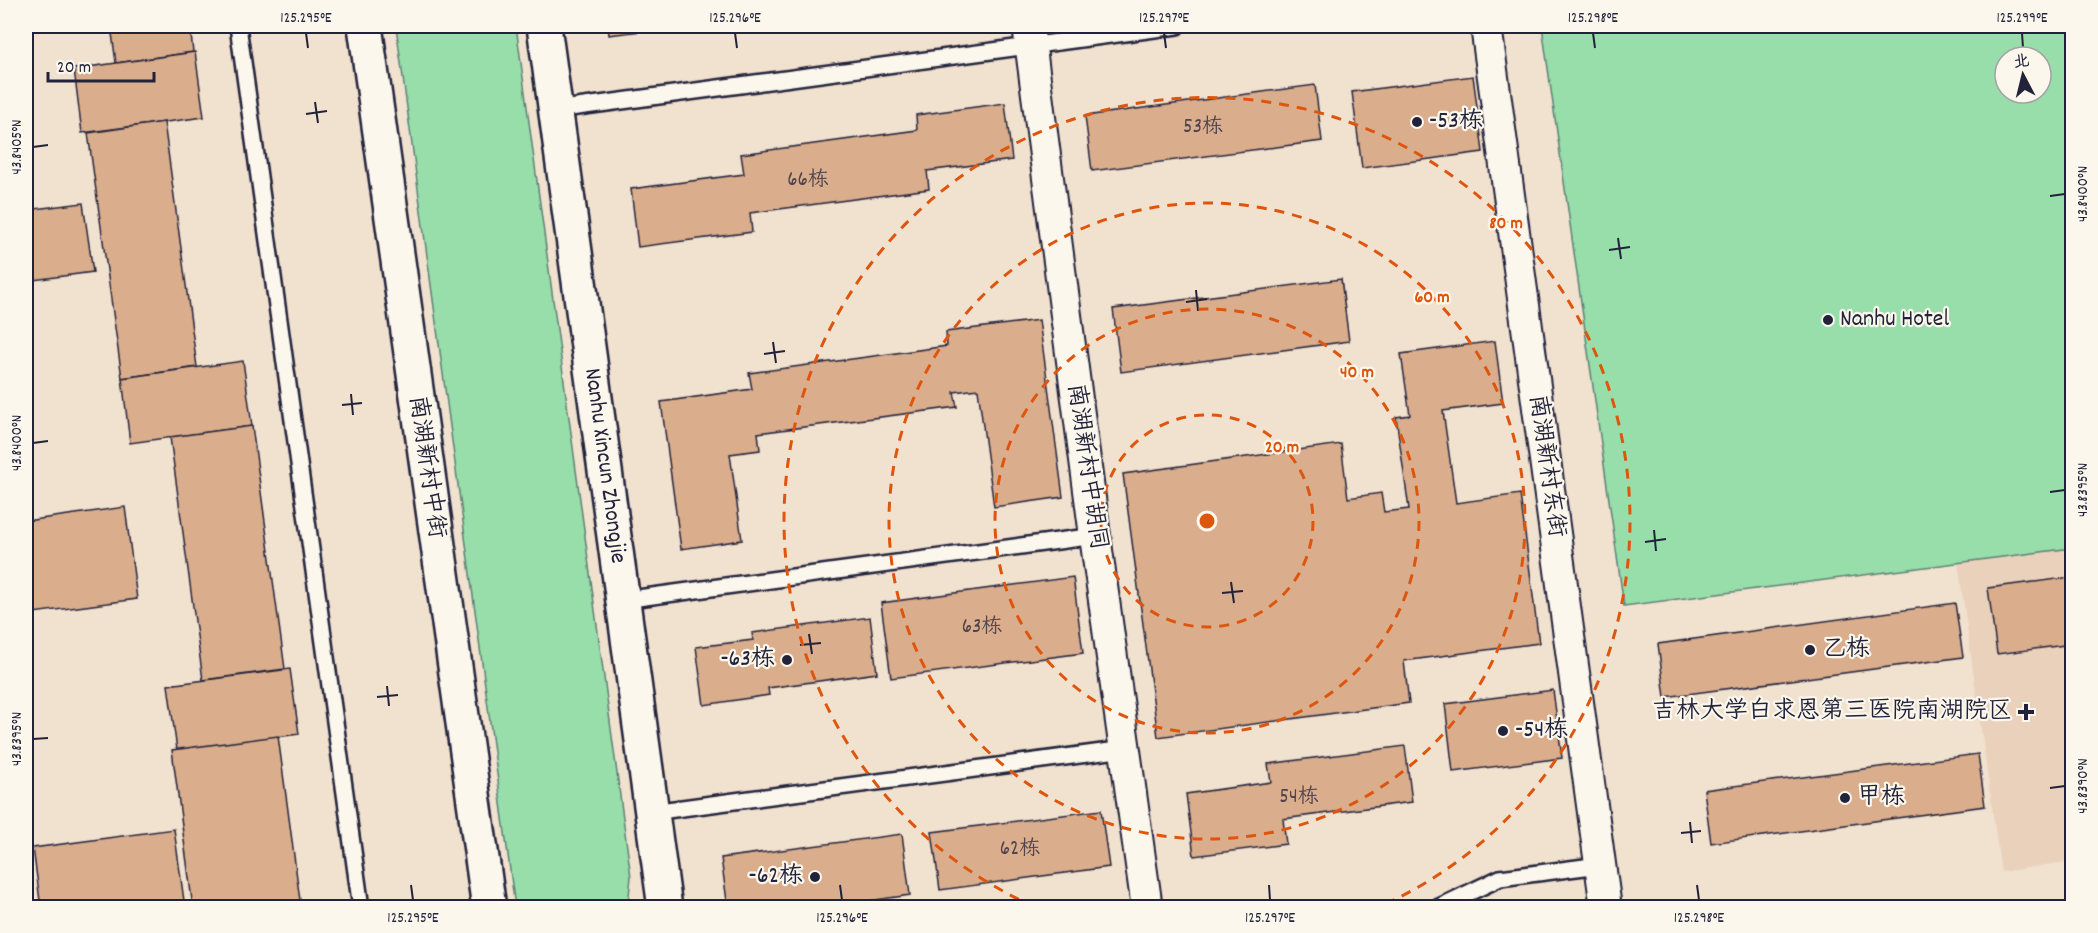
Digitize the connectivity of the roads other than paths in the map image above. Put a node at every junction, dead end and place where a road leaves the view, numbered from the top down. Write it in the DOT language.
graph roads {
  1 [pos="238,26"];
  2 [pos="364,26"];
  3 [pos="543,26"];
  4 [pos="1177,26"];
  5 [pos="1486,26"];
  6 [pos="1030,35"];
  7 [pos="555,110"];
  8 [pos="1095,536"];
  9 [pos="623,600"];
  10 [pos="1125,749"];
  11 [pos="652,812"];
  12 [pos="1600,865"];
  13 [pos="361,908"];
  14 [pos="489,908"];
  15 [pos="665,908"];
  16 [pos="1147,908"];
  17 [pos="1437,908"];
  18 [pos="1606,908"];
  1 -- 13 [label="lane"];
  2 -- 14 [label="street, 南湖新村中街"];
  3 -- 7 [label="street, Nanhu Xincun Zhongjie"];
  4 -- 6 [label="lane"];
  5 -- 12 [label="street, 南湖新村东街"];
  6 -- 7 [label="lane"];
  6 -- 8 [label="street, 南湖新村中胡同"];
  7 -- 9 [label="street, Nanhu Xincun Zhongjie"];
  8 -- 9 [label="lane"];
  8 -- 10 [label="street, 南湖新村中胡同"];
  9 -- 11 [label="street, Nanhu Xincun Zhongjie"];
  10 -- 11 [label="lane"];
  10 -- 16 [label="street, 南湖新村中胡同"];
  11 -- 15 [label="street, Nanhu Xincun Zhongjie"];
  12 -- 17 [label="lane"];
  12 -- 18 [label="street, 南湖新村东街"];
}
